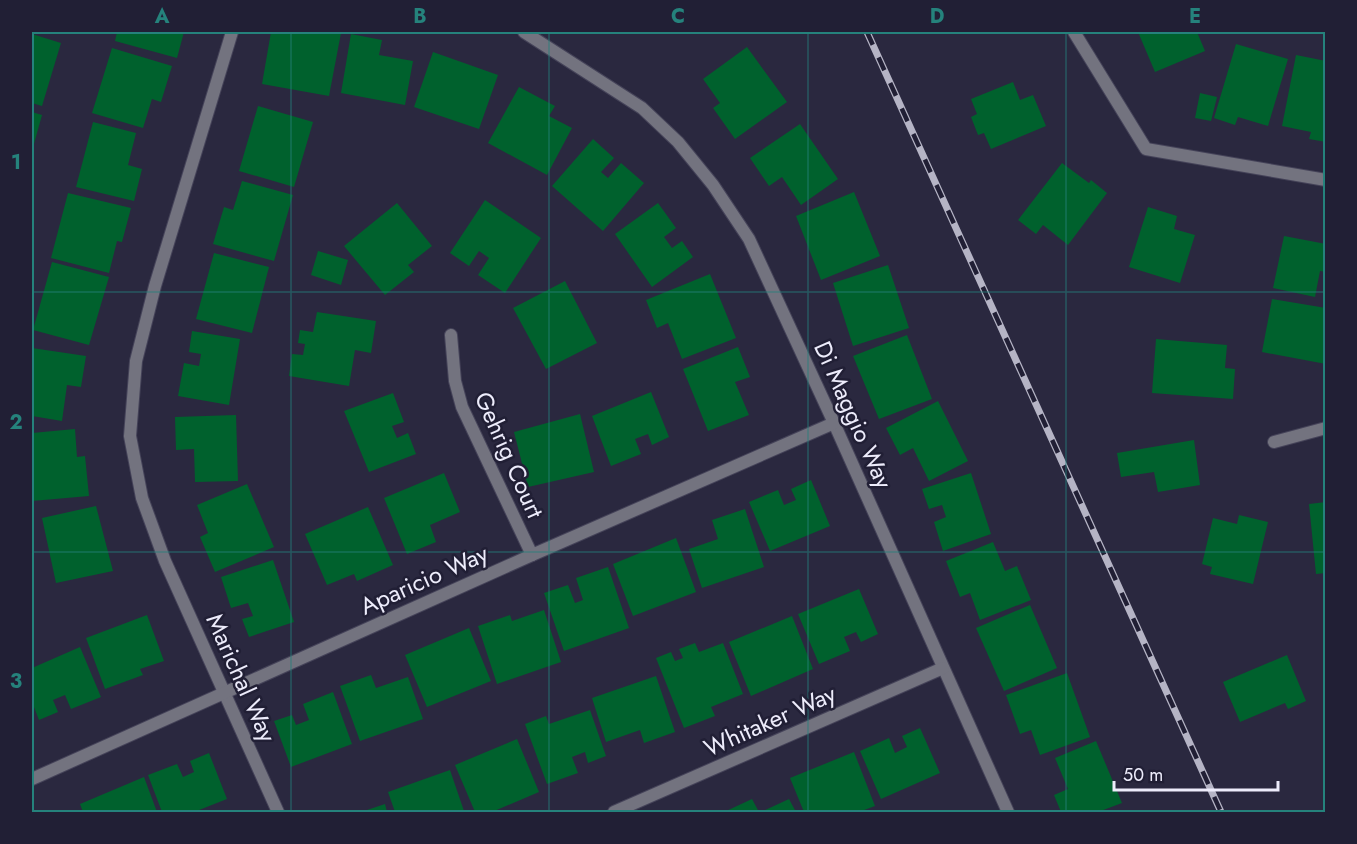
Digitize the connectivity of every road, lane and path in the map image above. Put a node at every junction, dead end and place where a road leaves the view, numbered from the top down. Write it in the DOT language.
graph roads {
  1 [pos="232,32"];
  2 [pos="524,32"];
  3 [pos="1074,32"];
  4 [pos="1326,180"];
  5 [pos="451,334"];
  6 [pos="834,423"];
  7 [pos="1326,428"];
  8 [pos="1274,442"];
  9 [pos="532,555"];
  10 [pos="943,668"];
  11 [pos="225,693"];
  12 [pos="32,779"];
  13 [pos="278,813"];
  14 [pos="614,813"];
  15 [pos="1008,813"];
  1 -- 11 [label="street, Marichal Way"];
  2 -- 6 [label="street, Di Maggio Way"];
  3 -- 4 [label="street"];
  5 -- 9 [label="street, Gehrig Court"];
  6 -- 9 [label="street, Aparicio Way"];
  6 -- 10 [label="street, Di Maggio Way"];
  7 -- 8 [label="street"];
  9 -- 11 [label="street, Aparicio Way"];
  10 -- 14 [label="street, Whitaker Way"];
  10 -- 15 [label="street, Di Maggio Way"];
  11 -- 12 [label="street, Aparicio Way"];
  11 -- 13 [label="street, Marichal Way"];
}
